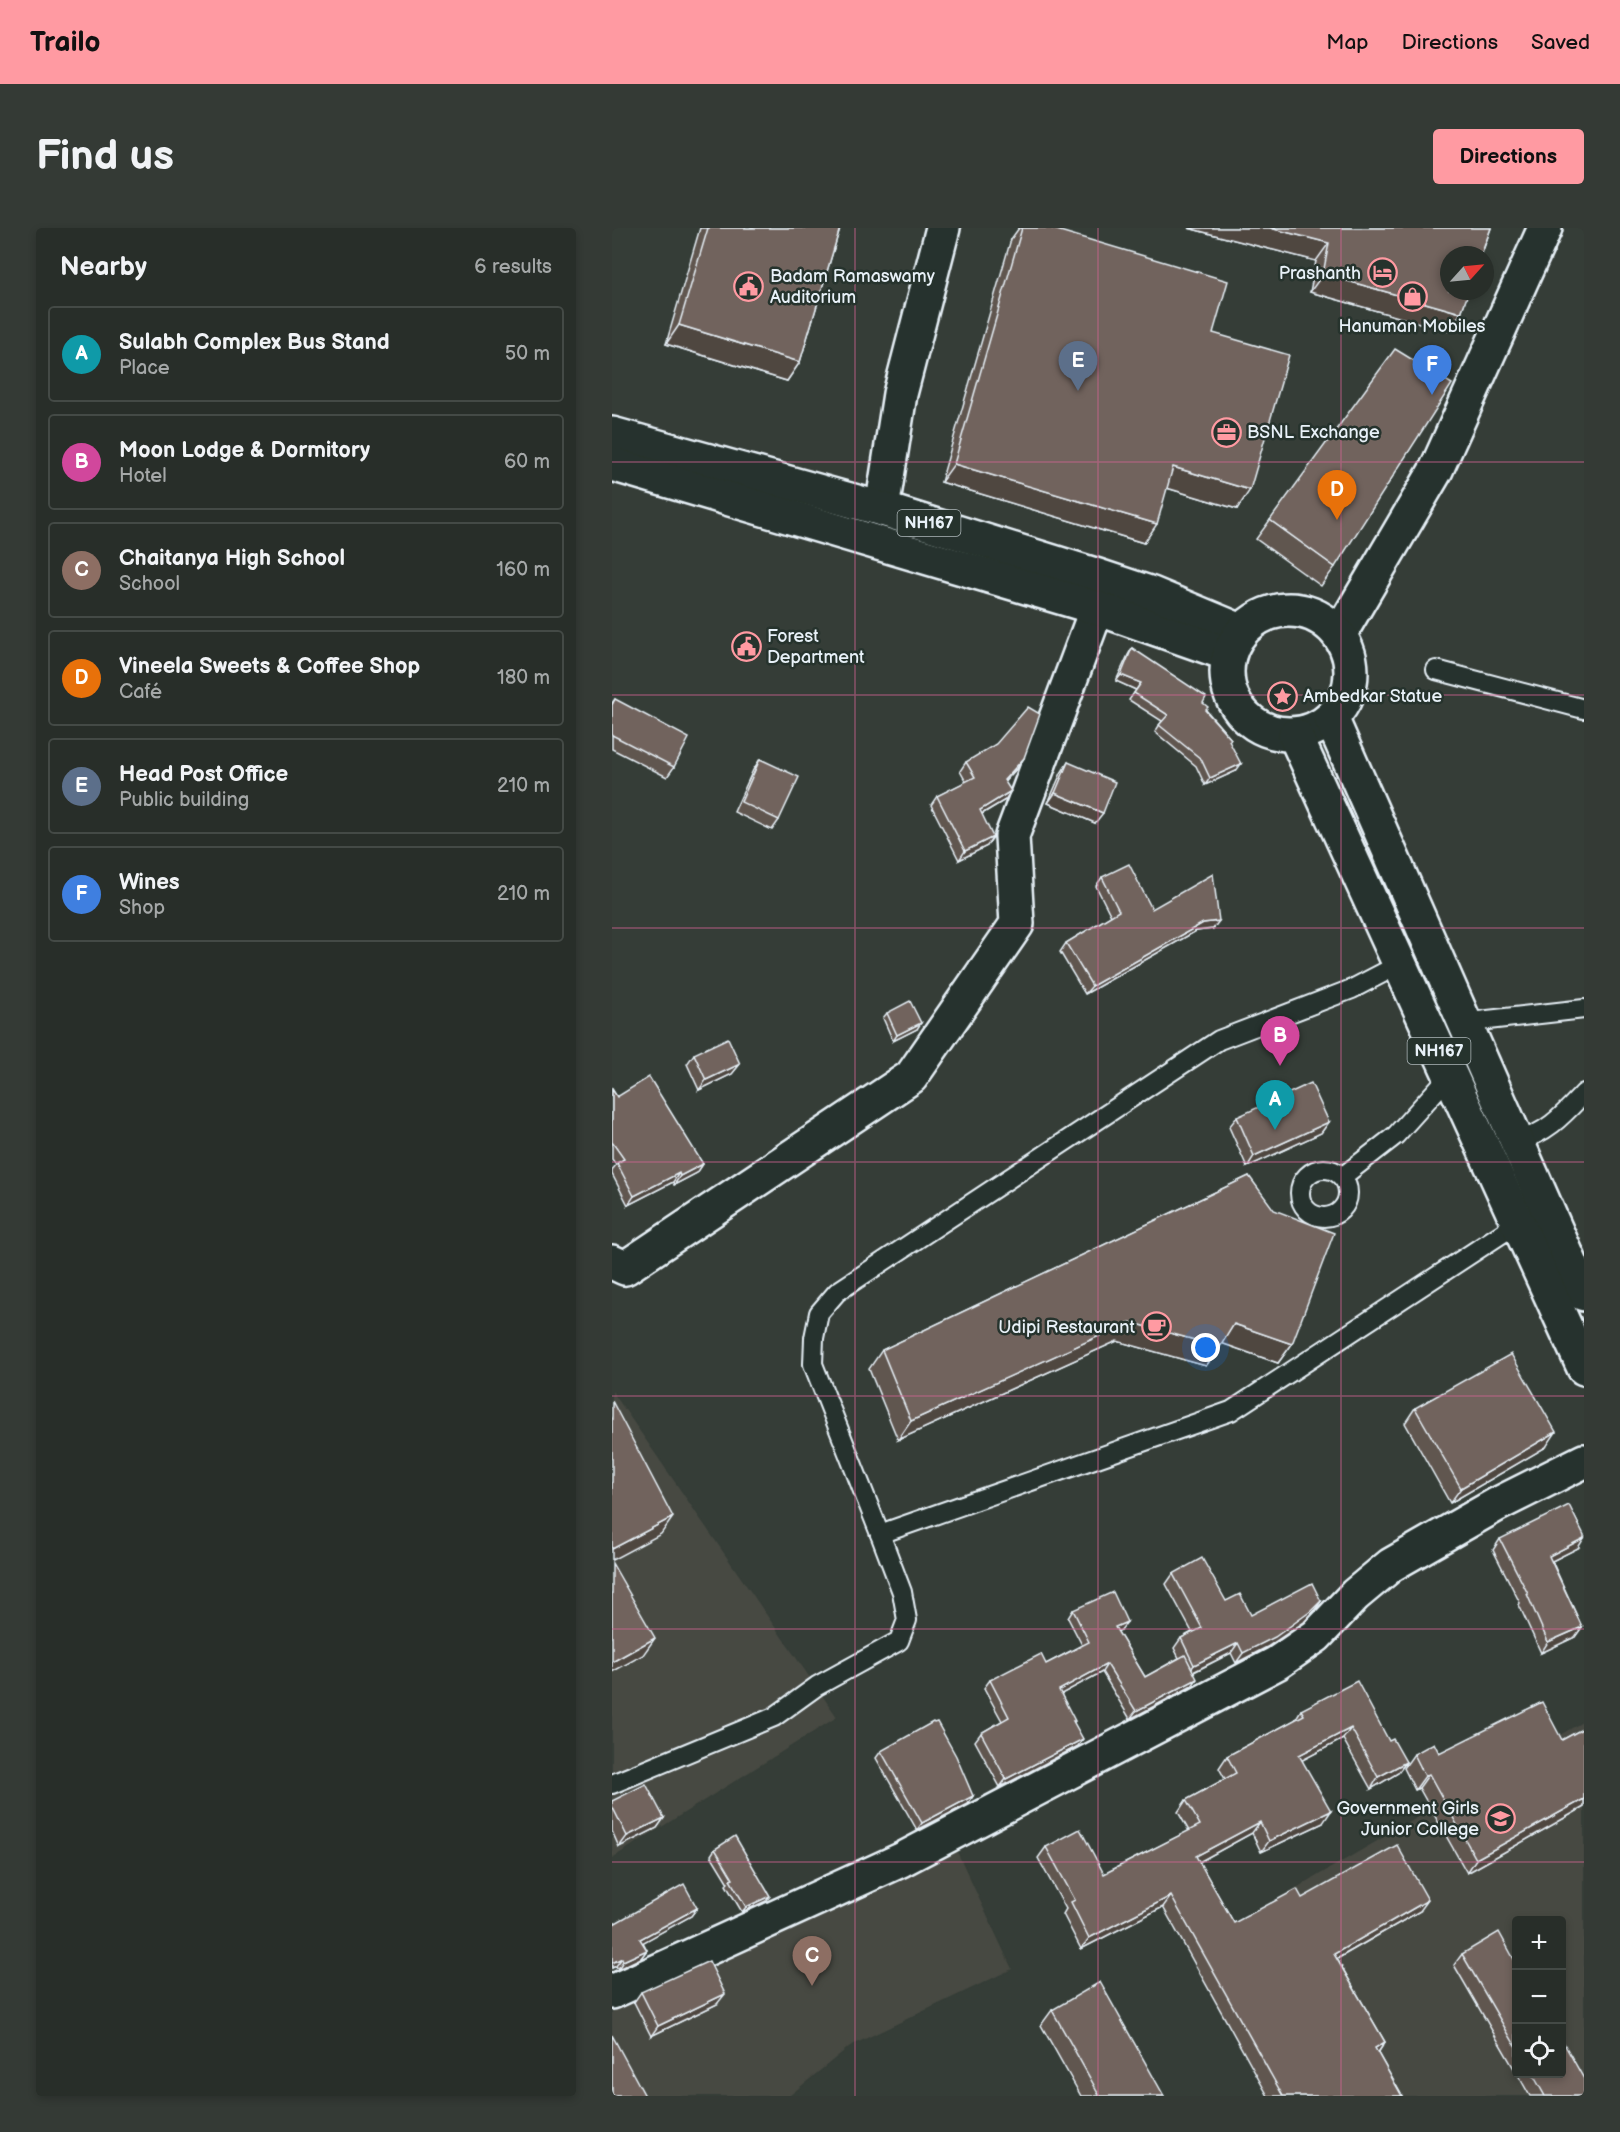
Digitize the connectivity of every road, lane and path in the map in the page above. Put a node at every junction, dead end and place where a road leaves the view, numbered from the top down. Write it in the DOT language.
graph roads {
  1 [pos="943,228"];
  2 [pos="1545,228"];
  3 [pos="612,434"];
  4 [pos="612,464"];
  5 [pos="882,509"];
  6 [pos="1097,608"];
  7 [pos="1339,635"];
  8 [pos="1235,642"];
  9 [pos="1436,670"];
  10 [pos="1584,709"];
  11 [pos="1331,718"];
  12 [pos="1295,735"];
  13 [pos="1400,964"];
  14 [pos="1584,1009"];
  15 [pos="1468,1027"];
  16 [pos="1450,1075"];
  17 [pos="1584,1093"];
  18 [pos="1518,1140"];
  19 [pos="1342,1177"];
  20 [pos="1518,1223"];
  21 [pos="612,1262"];
  22 [pos="1584,1294"];
  23 [pos="1584,1368"];
  24 [pos="1584,1461"];
  25 [pos="880,1534"];
  26 [pos="612,1784"];
  27 [pos="612,1992"];
  1 -- 5 [label="main road"];
  2 -- 7 [label="main road"];
  3 -- 5 [label="main road, NH167"];
  4 -- 6 [label="main road, NH167"];
  5 -- 8 [label="main road, NH167"];
  6 -- 8 [label="main road, NH167"];
  6 -- 21 [label="main road"];
  7 -- 8 [label="main road"];
  7 -- 11 [label="main road"];
  8 -- 12 [label="main road"];
  9 -- 10 [label="lane"];
  11 -- 12 [label="main road"];
  11 -- 15 [label="main road, NH167"];
  12 -- 13 [label="main road, NH167"];
  13 -- 16 [label="main road, NH167"];
  13 -- 25 [label="lane"];
  14 -- 15 [label="lane"];
  15 -- 18 [label="main road, NH167"];
  16 -- 19 [label="lane"];
  16 -- 20 [label="main road, NH167"];
  17 -- 18 [label="lane"];
  18 -- 22 [label="main road, NH167"];
  20 -- 23 [label="main road, NH167"];
  20 -- 25 [label="lane"];
  24 -- 27 [label="main road"];
  25 -- 26 [label="lane"];
}
